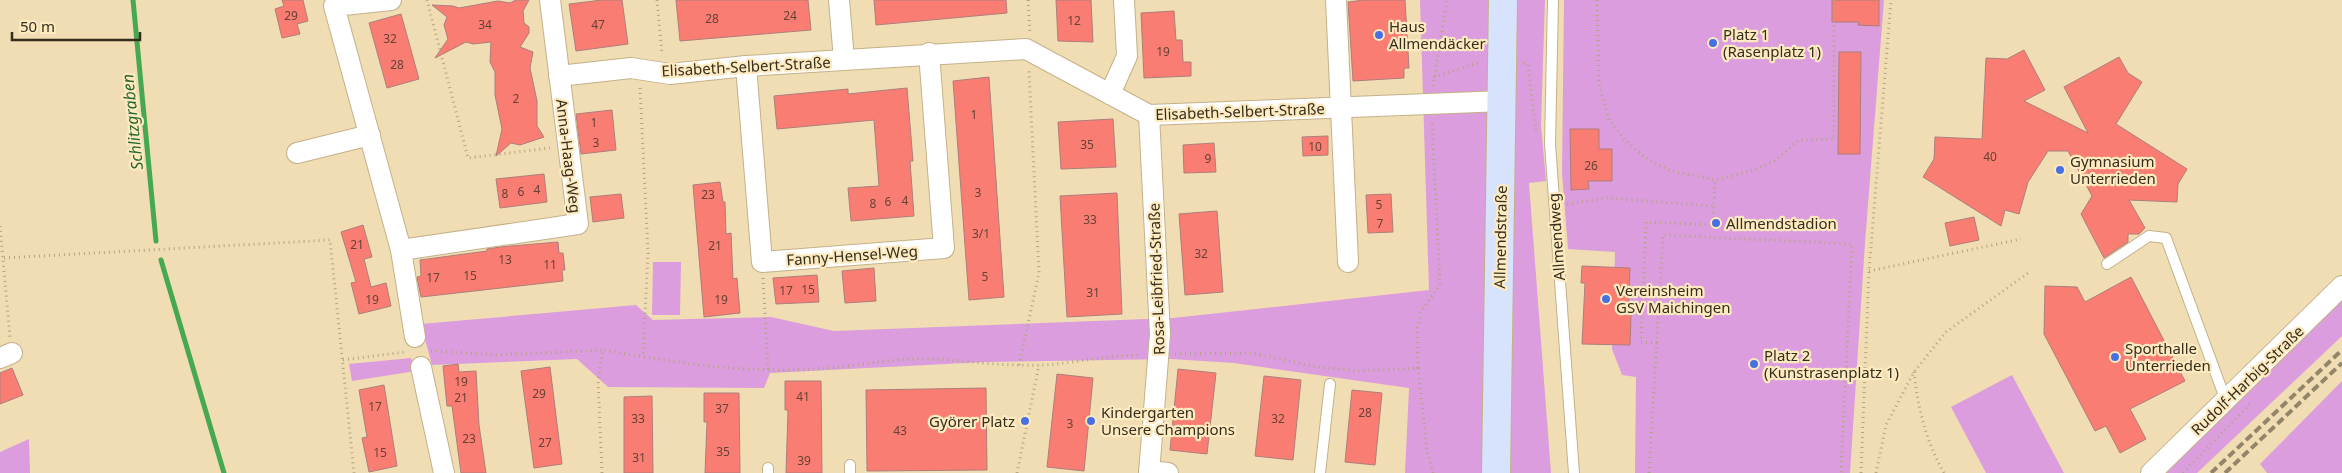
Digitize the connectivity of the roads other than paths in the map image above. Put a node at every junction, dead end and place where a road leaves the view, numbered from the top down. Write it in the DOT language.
graph roads {
  1 [pos="392,0"];
  2 [pos="550,0"];
  3 [pos="840,0"];
  4 [pos="1124,0"];
  5 [pos="1336,0"];
  6 [pos="1504,0"];
  7 [pos="1553,0"];
  8 [pos="333,3"];
  9 [pos="929,53"];
  10 [pos="844,60"];
  11 [pos="746,66"];
  12 [pos="559,76"];
  13 [pos="1110,94"];
  14 [pos="1503,101"];
  15 [pos="1339,107"];
  16 [pos="1149,115"];
  17 [pos="370,135"];
  18 [pos="297,153"];
  19 [pos="401,250"];
  20 [pos="1348,262"];
  21 [pos="2107,264"];
  22 [pos="2342,286"];
  23 [pos="1330,384"];
  24 [pos="2226,401"];
  25 [pos="1155,472"];
  26 [pos="444,473"];
  27 [pos="1320,473"];
  28 [pos="1496,473"];
  29 [pos="1574,473"];
  30 [pos="2151,473"];
  1 -- 8 [label="street"];
  2 -- 12 [label="street, Anna-Haag-Weg"];
  3 -- 10 [label="street, Elisabeth-Selbert-Straße"];
  4 -- 13 [label="street"];
  5 -- 15 [label="street"];
  6 -- 14 [label="main road, Allmendstraße"];
  7 -- 29 [label="lane, Allmendweg"];
  8 -- 17 [label="street"];
  9 -- 10 [label="street, Elisabeth-Selbert-Straße"];
  9 -- 11 [label="street, Fanny-Hensel-Weg"];
  9 -- 13 [label="street, Elisabeth-Selbert-Straße"];
  10 -- 11 [label="street, Elisabeth-Selbert-Straße"];
  11 -- 12 [label="street, Elisabeth-Selbert-Straße"];
  12 -- 19 [label="street, Anna-Haag-Weg"];
  13 -- 16 [label="street, Elisabeth-Selbert-Straße"];
  14 -- 15 [label="street, Elisabeth-Selbert-Straße"];
  14 -- 28 [label="main road, Allmendstraße"];
  15 -- 16 [label="street, Elisabeth-Selbert-Straße"];
  15 -- 20 [label="street"];
  16 -- 25 [label="street, Rosa-Leibfried-Straße"];
  17 -- 18 [label="street"];
  17 -- 19 [label="street"];
  19 -- 26 [label="street"];
  21 -- 24 [label="lane"];
  22 -- 24 [label="street, Rudolf-Harbig-Straße"];
  23 -- 27 [label="lane"];
  24 -- 30 [label="street, Rudolf-Harbig-Straße"];
}
